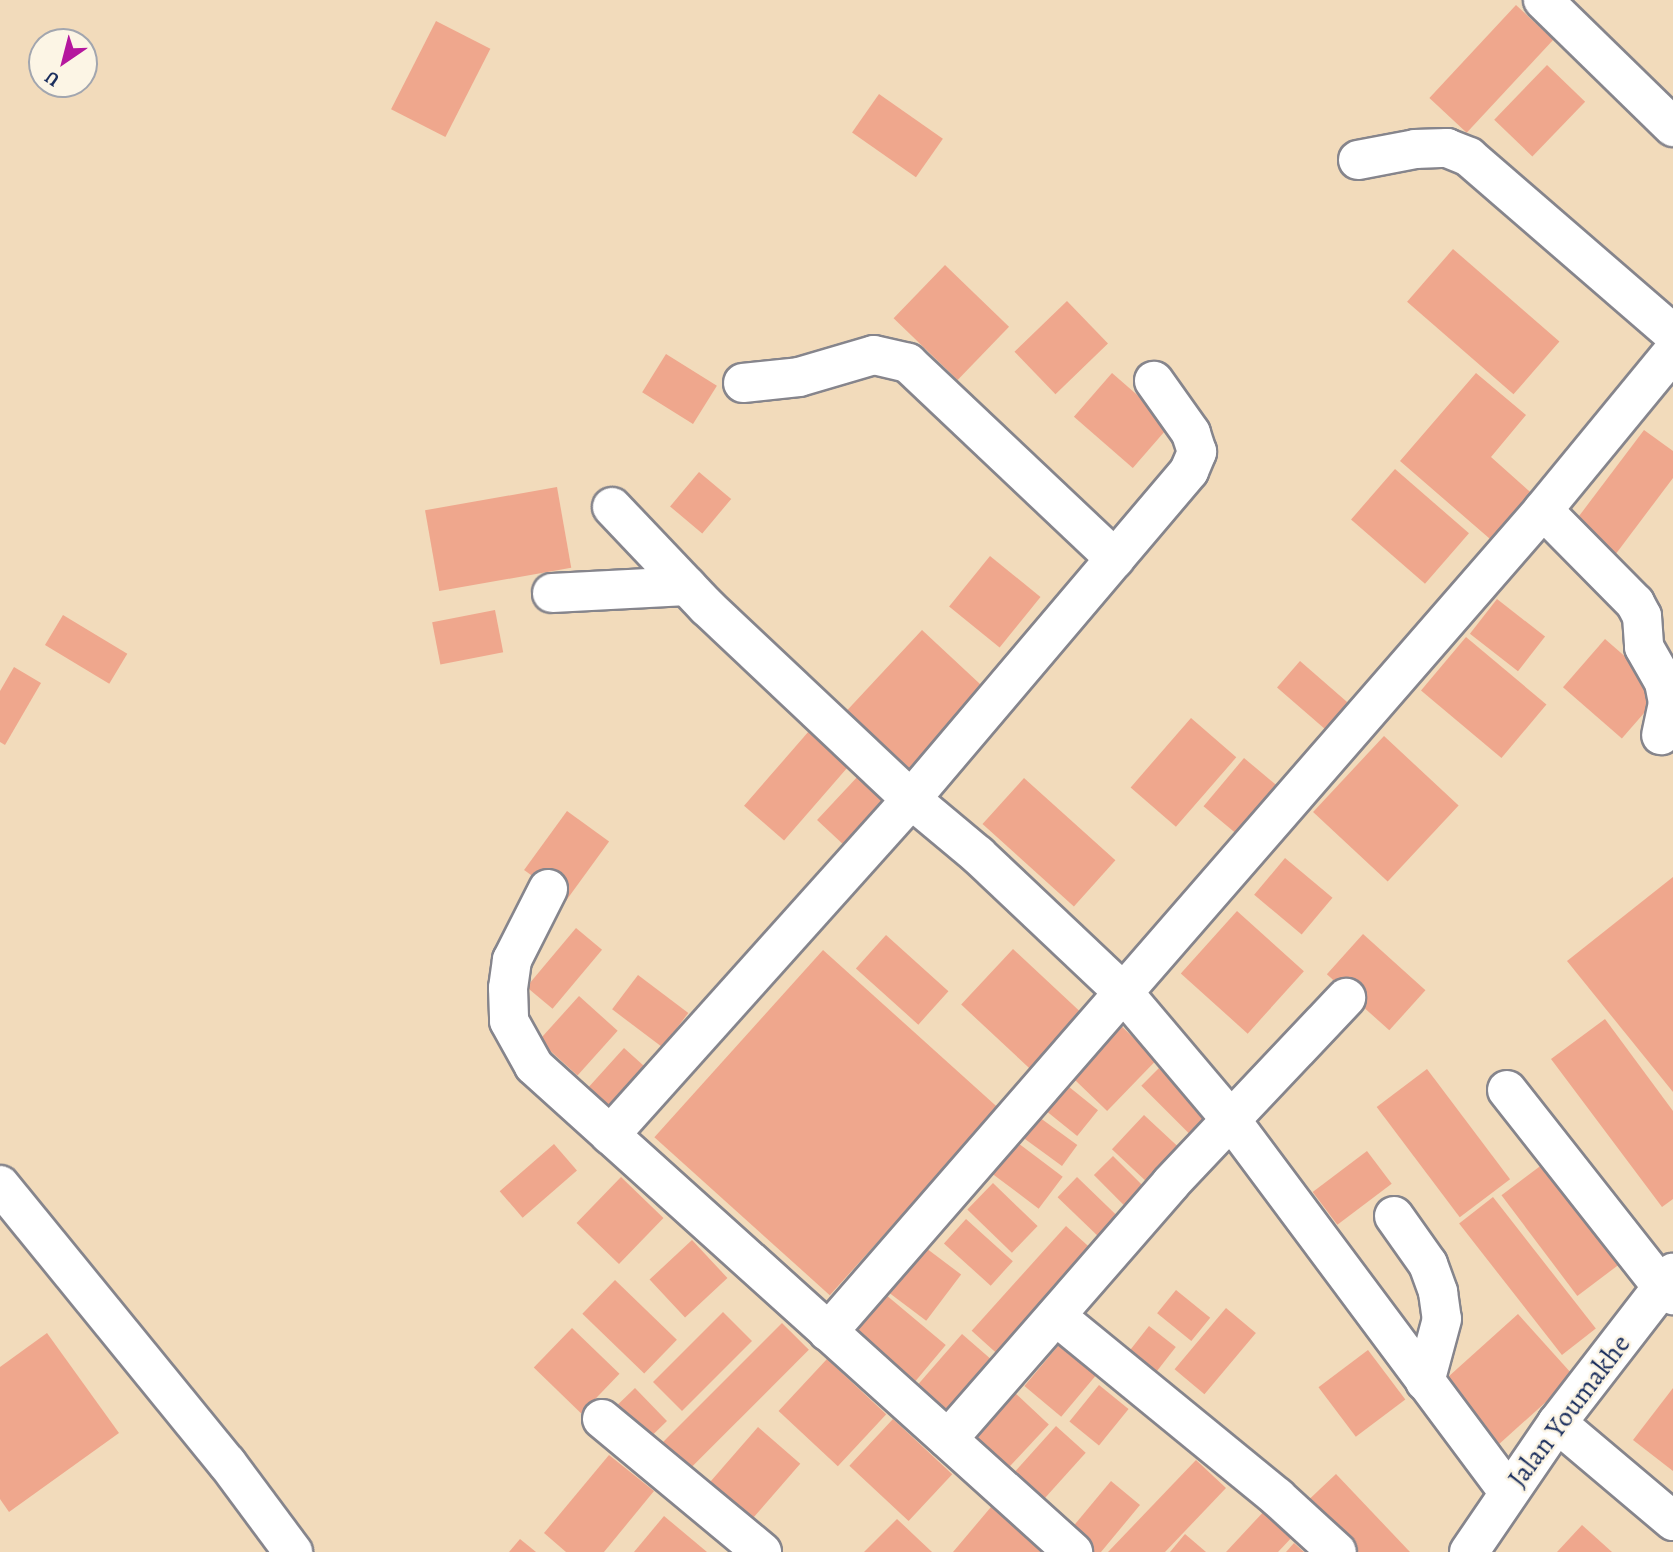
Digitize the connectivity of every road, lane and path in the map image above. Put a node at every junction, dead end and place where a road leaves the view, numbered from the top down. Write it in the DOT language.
graph roads {
  1 [pos="1543,0"];
  2 [pos="1673,127"];
  3 [pos="1358,160"];
  4 [pos="1673,334"];
  5 [pos="1673,352"];
  6 [pos="1154,381"];
  7 [pos="743,383"];
  8 [pos="612,507"];
  9 [pos="1543,510"];
  10 [pos="1115,559"];
  11 [pos="552,593"];
  12 [pos="697,596"];
  13 [pos="1661,735"];
  14 [pos="911,799"];
  15 [pos="548,889"];
  16 [pos="1123,992"];
  17 [pos="1346,998"];
  18 [pos="1507,1090"];
  19 [pos="1231,1120"];
  20 [pos="610,1135"];
  21 [pos="0,1185"];
  22 [pos="1394,1216"];
  23 [pos="1669,1285"];
  24 [pos="1056,1316"];
  25 [pos="828,1332"];
  26 [pos="1425,1382"];
  27 [pos="602,1419"];
  28 [pos="1557,1423"];
  29 [pos="948,1439"];
  30 [pos="1508,1491"];
  31 [pos="1673,1521"];
  32 [pos="293,1552"];
  33 [pos="762,1552"];
  34 [pos="1073,1552"];
  35 [pos="1337,1552"];
  36 [pos="1470,1552"];
  1 -- 2 [label="street"];
  3 -- 4 [label="street"];
  5 -- 9 [label="street"];
  6 -- 10 [label="street"];
  7 -- 10 [label="street"];
  8 -- 12 [label="street"];
  9 -- 13 [label="street"];
  9 -- 16 [label="street"];
  10 -- 14 [label="street"];
  11 -- 12 [label="street"];
  12 -- 14 [label="street"];
  14 -- 16 [label="street"];
  14 -- 20 [label="street"];
  15 -- 20 [label="street"];
  16 -- 19 [label="street"];
  16 -- 25 [label="street"];
  17 -- 19 [label="street"];
  18 -- 23 [label="street"];
  19 -- 24 [label="street"];
  19 -- 26 [label="street"];
  20 -- 25 [label="street"];
  21 -- 32 [label="street"];
  22 -- 26 [label="street"];
  23 -- 28 [label="street, Jalan Youmakhe"];
  24 -- 29 [label="street"];
  24 -- 35 [label="street"];
  25 -- 29 [label="street"];
  26 -- 30 [label="street"];
  27 -- 33 [label="street"];
  28 -- 30 [label="street, Jalan Youmakhe"];
  28 -- 31 [label="street"];
  29 -- 34 [label="street"];
  30 -- 36 [label="street, Jalan Youmakhe"];
}
